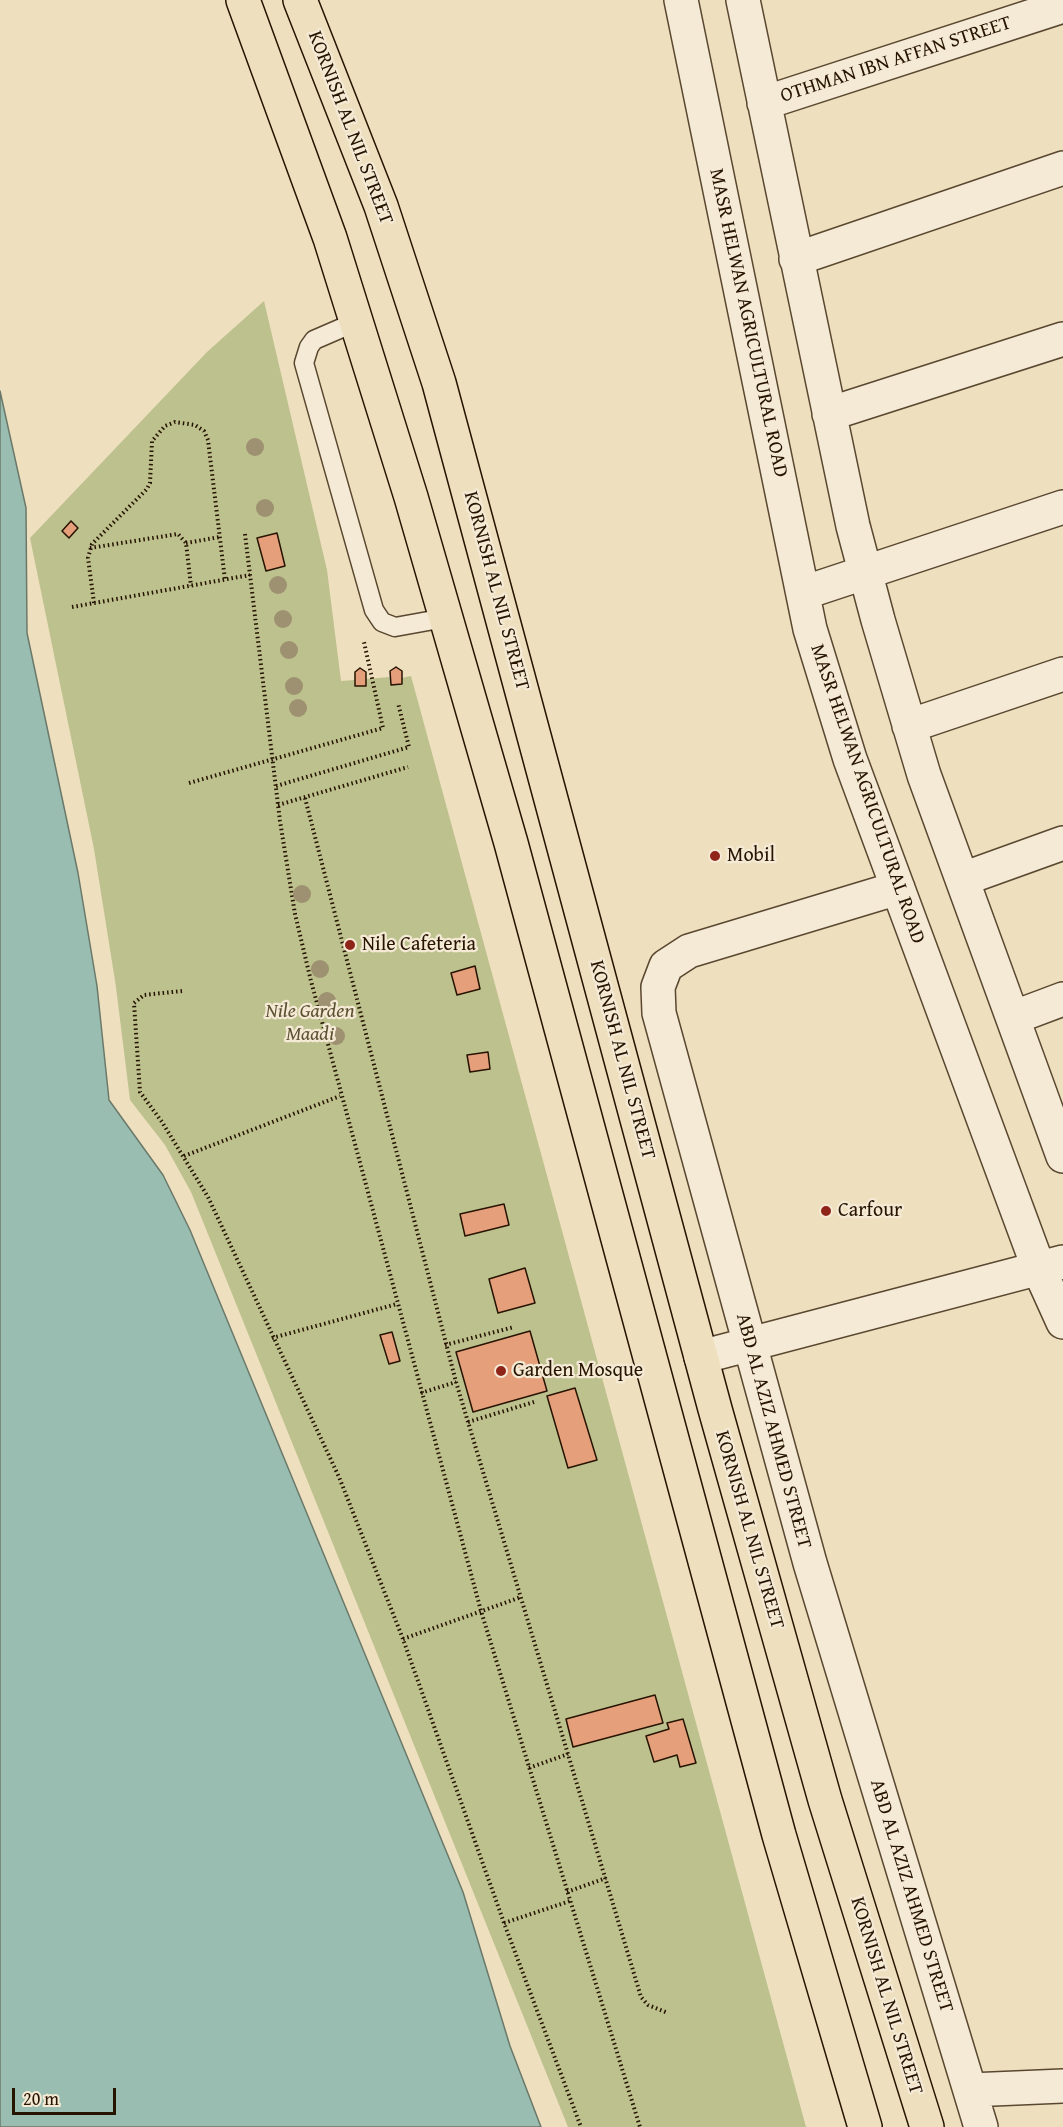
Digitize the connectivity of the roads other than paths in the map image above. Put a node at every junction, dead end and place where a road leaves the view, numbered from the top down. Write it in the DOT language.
graph roads {
  1 [pos="243,0"];
  2 [pos="300,0"];
  3 [pos="681,0"];
  4 [pos="743,0"];
  5 [pos="1063,6"];
  6 [pos="764,103"];
  7 [pos="1063,168"];
  8 [pos="796,259"];
  9 [pos="358,321"];
  10 [pos="1063,339"];
  11 [pos="829,414"];
  12 [pos="1063,507"];
  13 [pos="865,572"];
  14 [pos="803,593"];
  15 [pos="445,618"];
  16 [pos="1063,674"];
  17 [pos="909,726"];
  18 [pos="1063,843"];
  19 [pos="963,879"];
  20 [pos="898,888"];
  21 [pos="1063,999"];
  22 [pos="1015,1017"];
  23 [pos="1062,1146"];
  24 [pos="1051,1265"];
  25 [pos="1063,1321"];
  26 [pos="749,1344"];
  27 [pos="701,1357"];
  28 [pos="715,1409"];
  29 [pos="666,1423"];
  30 [pos="1063,2086"];
  31 [pos="970,2090"];
  32 [pos="865,2127"];
  33 [pos="927,2127"];
  34 [pos="981,2127"];
  1 -- 9 [label="highway"];
  2 -- 27 [label="highway, KORNISH AL NIL STREET"];
  3 -- 14 [label="street, MASR HELWAN AGRICULTURAL ROAD"];
  4 -- 6 [label="street"];
  5 -- 6 [label="street, OTHMAN IBN AFFAN STREET"];
  6 -- 8 [label="street"];
  7 -- 8 [label="street"];
  8 -- 11 [label="street"];
  9 -- 15 [label="highway"];
  9 -- 15 [label="lane"];
  10 -- 11 [label="street"];
  11 -- 13 [label="street"];
  12 -- 13 [label="street"];
  13 -- 14 [label="street"];
  13 -- 17 [label="street"];
  14 -- 20 [label="street, MASR HELWAN AGRICULTURAL ROAD"];
  15 -- 29 [label="highway"];
  16 -- 17 [label="street"];
  17 -- 19 [label="street"];
  18 -- 19 [label="street"];
  19 -- 22 [label="street"];
  20 -- 24 [label="street, MASR HELWAN AGRICULTURAL ROAD"];
  20 -- 26 [label="street, ABD AL AZIZ AHMED STREET"];
  21 -- 22 [label="street"];
  22 -- 23 [label="street"];
  24 -- 25 [label="street, MASR HELWAN AGRICULTURAL ROAD"];
  24 -- 26 [label="street"];
  26 -- 27 [label="street"];
  26 -- 31 [label="street, ABD AL AZIZ AHMED STREET"];
  27 -- 28 [label="highway, KORNISH AL NIL STREET"];
  28 -- 29 [label="highway"];
  28 -- 33 [label="highway, KORNISH AL NIL STREET"];
  29 -- 32 [label="highway"];
  30 -- 31 [label="street"];
  31 -- 34 [label="street, ABD AL AZIZ AHMED STREET"];
}
